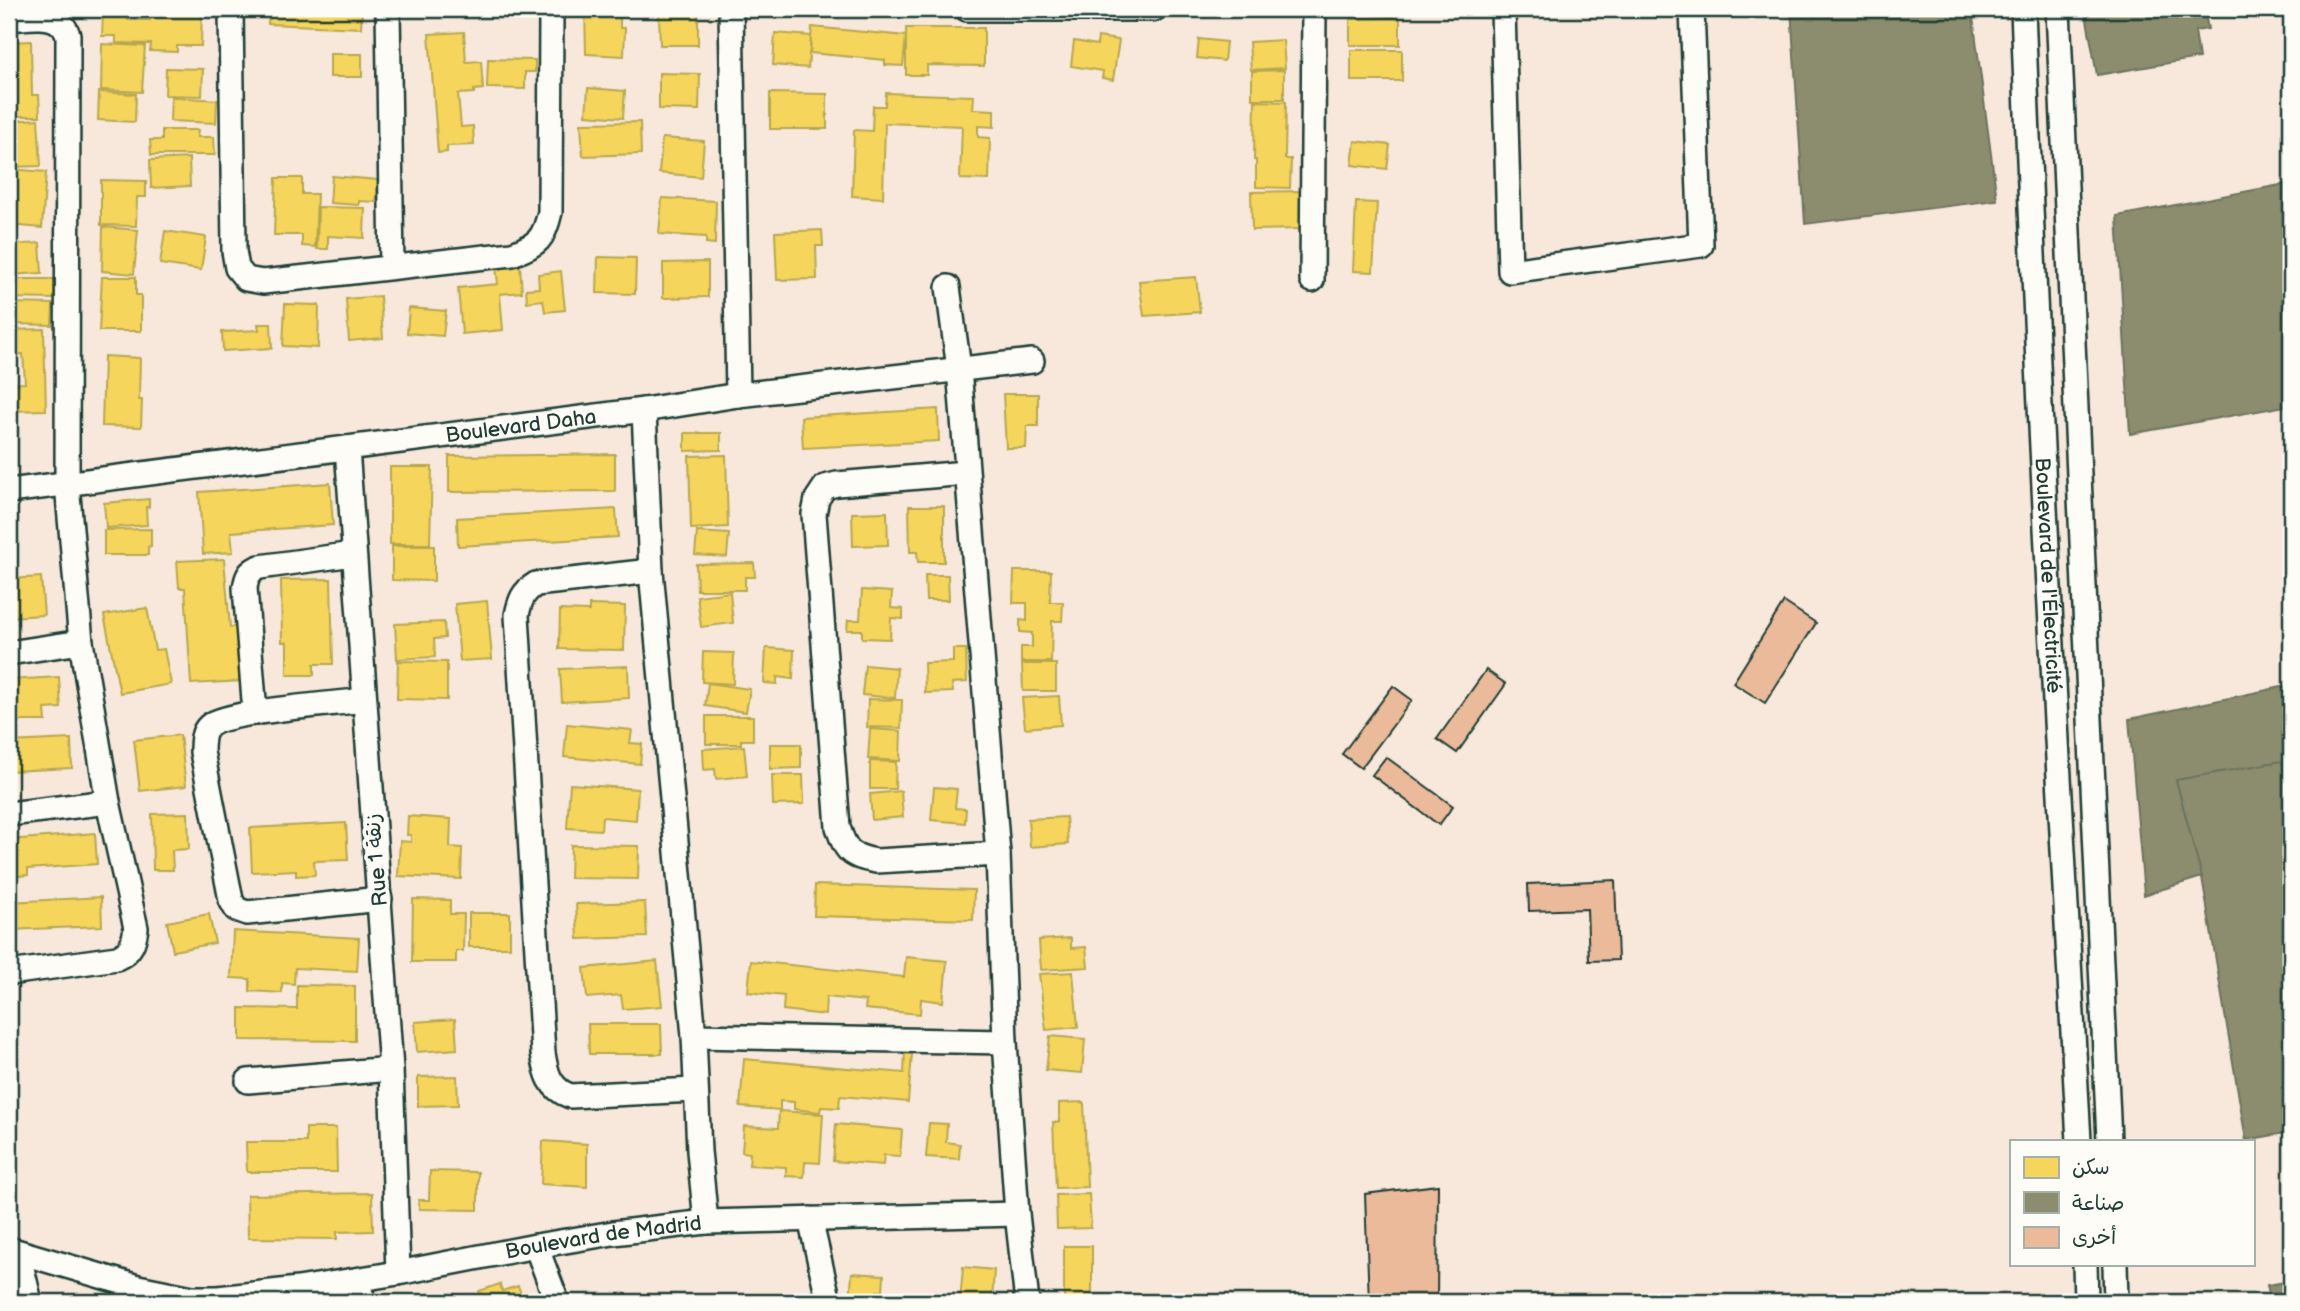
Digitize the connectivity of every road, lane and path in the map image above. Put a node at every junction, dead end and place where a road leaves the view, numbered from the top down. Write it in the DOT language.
graph roads {
  1 [pos="231,9"];
  2 [pos="388,9"];
  3 [pos="551,9"];
  4 [pos="731,9"];
  5 [pos="967,9"];
  6 [pos="1091,9"];
  7 [pos="1154,9"];
  8 [pos="1314,9"];
  9 [pos="1503,9"];
  10 [pos="1692,9"];
  11 [pos="2023,9"];
  12 [pos="2058,9"];
  13 [pos="9,19"];
  14 [pos="392,267"];
  15 [pos="1312,280"];
  16 [pos="948,287"];
  17 [pos="1032,361"];
  18 [pos="960,369"];
  19 [pos="738,395"];
  20 [pos="644,410"];
  21 [pos="347,448"];
  22 [pos="966,473"];
  23 [pos="67,484"];
  24 [pos="9,491"];
  25 [pos="353,554"];
  26 [pos="651,571"];
  27 [pos="81,642"];
  28 [pos="9,653"];
  29 [pos="364,700"];
  30 [pos="255,713"];
  31 [pos="108,802"];
  32 [pos="9,814"];
  33 [pos="998,854"];
  34 [pos="380,899"];
  35 [pos="9,973"];
  36 [pos="694,1036"];
  37 [pos="1004,1042"];
  38 [pos="391,1069"];
  39 [pos="248,1081"];
  40 [pos="695,1090"];
  41 [pos="2079,1140"];
  42 [pos="2109,1140"];
  43 [pos="1017,1214"];
  44 [pos="810,1219"];
  45 [pos="706,1222"];
  46 [pos="536,1246"];
  47 [pos="14,1250"];
  48 [pos="2085,1266"];
  49 [pos="2115,1266"];
  50 [pos="398,1273"];
  51 [pos="356,1280"];
  52 [pos="193,1300"];
  53 [pos="30,1302"];
  54 [pos="364,1302"];
  55 [pos="556,1302"];
  56 [pos="829,1302"];
  57 [pos="1027,1302"];
  58 [pos="2086,1302"];
  59 [pos="2116,1302"];
  1 -- 14 [label="street"];
  2 -- 14 [label="street"];
  3 -- 14 [label="street"];
  4 -- 19 [label="street"];
  5 -- 6 [label="street"];
  6 -- 7 [label="street"];
  8 -- 15 [label="street"];
  9 -- 10 [label="street"];
  11 -- 41 [label="street, Boulevard de l'Électricité"];
  12 -- 42 [label="street, Boulevard de l'Électricité"];
  13 -- 23 [label="street"];
  16 -- 18 [label="street"];
  17 -- 18 [label="street, Boulevard Daha"];
  18 -- 19 [label="street, Boulevard Daha"];
  18 -- 22 [label="street"];
  19 -- 20 [label="street, Boulevard Daha"];
  20 -- 21 [label="street, Boulevard Daha"];
  20 -- 26 [label="street"];
  21 -- 23 [label="street, Boulevard Daha"];
  21 -- 25 [label="street, Rue 1 زنقة"];
  22 -- 33 [label="street"];
  22 -- 33 [label="street"];
  23 -- 24 [label="street, Boulevard Daha"];
  23 -- 27 [label="street"];
  25 -- 29 [label="street, Rue 1 زنقة"];
  25 -- 30 [label="street"];
  26 -- 36 [label="street"];
  26 -- 40 [label="street"];
  27 -- 28 [label="street"];
  27 -- 31 [label="street"];
  29 -- 30 [label="street"];
  29 -- 34 [label="street, Rue 1 زنقة"];
  30 -- 34 [label="street"];
  31 -- 32 [label="street"];
  31 -- 35 [label="street"];
  33 -- 37 [label="street"];
  34 -- 38 [label="street, Rue 1 زنقة"];
  36 -- 37 [label="street"];
  36 -- 40 [label="street"];
  37 -- 43 [label="street"];
  38 -- 39 [label="street"];
  38 -- 50 [label="street, Rue 1 زنقة"];
  40 -- 45 [label="street"];
  43 -- 44 [label="street, Boulevard de Madrid"];
  43 -- 57 [label="street"];
  44 -- 45 [label="street, Boulevard de Madrid"];
  44 -- 56 [label="street"];
  45 -- 46 [label="street, Boulevard de Madrid"];
  46 -- 50 [label="street, Boulevard de Madrid"];
  46 -- 55 [label="street"];
  47 -- 52 [label="street, Boulevard de Madrid"];
  47 -- 53 [label="street"];
  48 -- 58 [label="street"];
  49 -- 59 [label="street"];
  50 -- 51 [label="street, Boulevard de Madrid"];
  51 -- 52 [label="street, Boulevard de Madrid"];
  51 -- 54 [label="street"];
}
